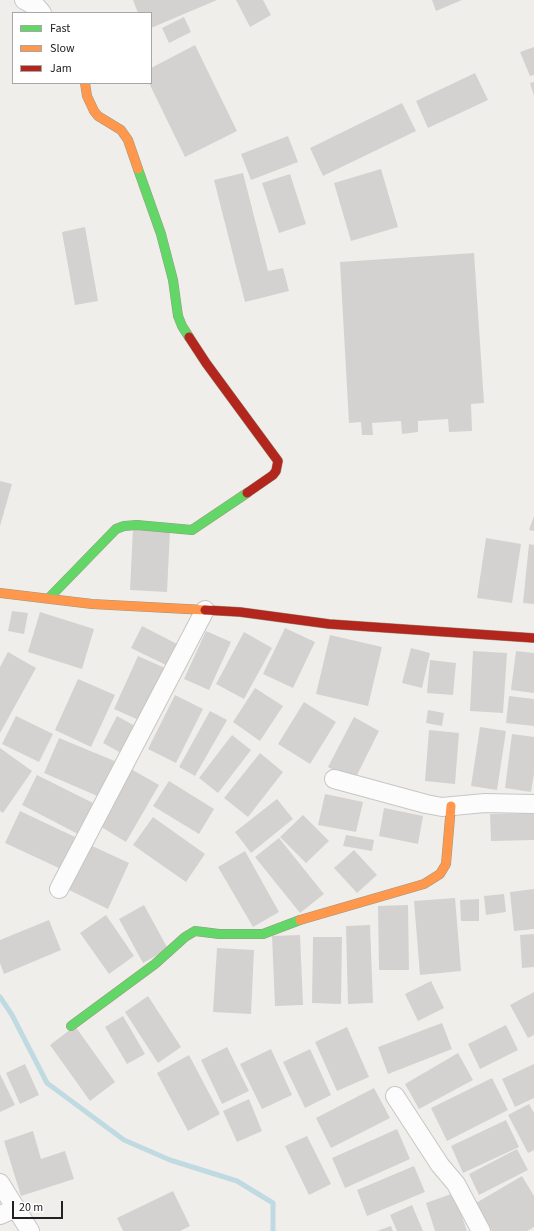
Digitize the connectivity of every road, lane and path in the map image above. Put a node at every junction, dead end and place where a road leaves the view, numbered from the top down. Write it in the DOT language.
graph roads {
  1 [pos="24,0"];
  2 [pos="41,12"];
  3 [pos="85,84"];
  4 [pos="0,592"];
  5 [pos="49,598"];
  6 [pos="205,610"];
  7 [pos="534,638"];
  8 [pos="334,779"];
  9 [pos="534,804"];
  10 [pos="451,806"];
  11 [pos="59,889"];
  12 [pos="71,1026"];
  13 [pos="395,1096"];
  14 [pos="0,1183"];
  15 [pos="8,1211"];
  16 [pos="30,1231"];
  17 [pos="481,1231"];
  1 -- 2 [label="street"];
  3 -- 5 [label="street"];
  4 -- 5 [label="street"];
  5 -- 6 [label="street"];
  6 -- 7 [label="street"];
  6 -- 11 [label="street"];
  8 -- 10 [label="street"];
  9 -- 10 [label="street"];
  10 -- 12 [label="street"];
  13 -- 17 [label="street"];
  14 -- 15 [label="street"];
  15 -- 16 [label="street"];
}
